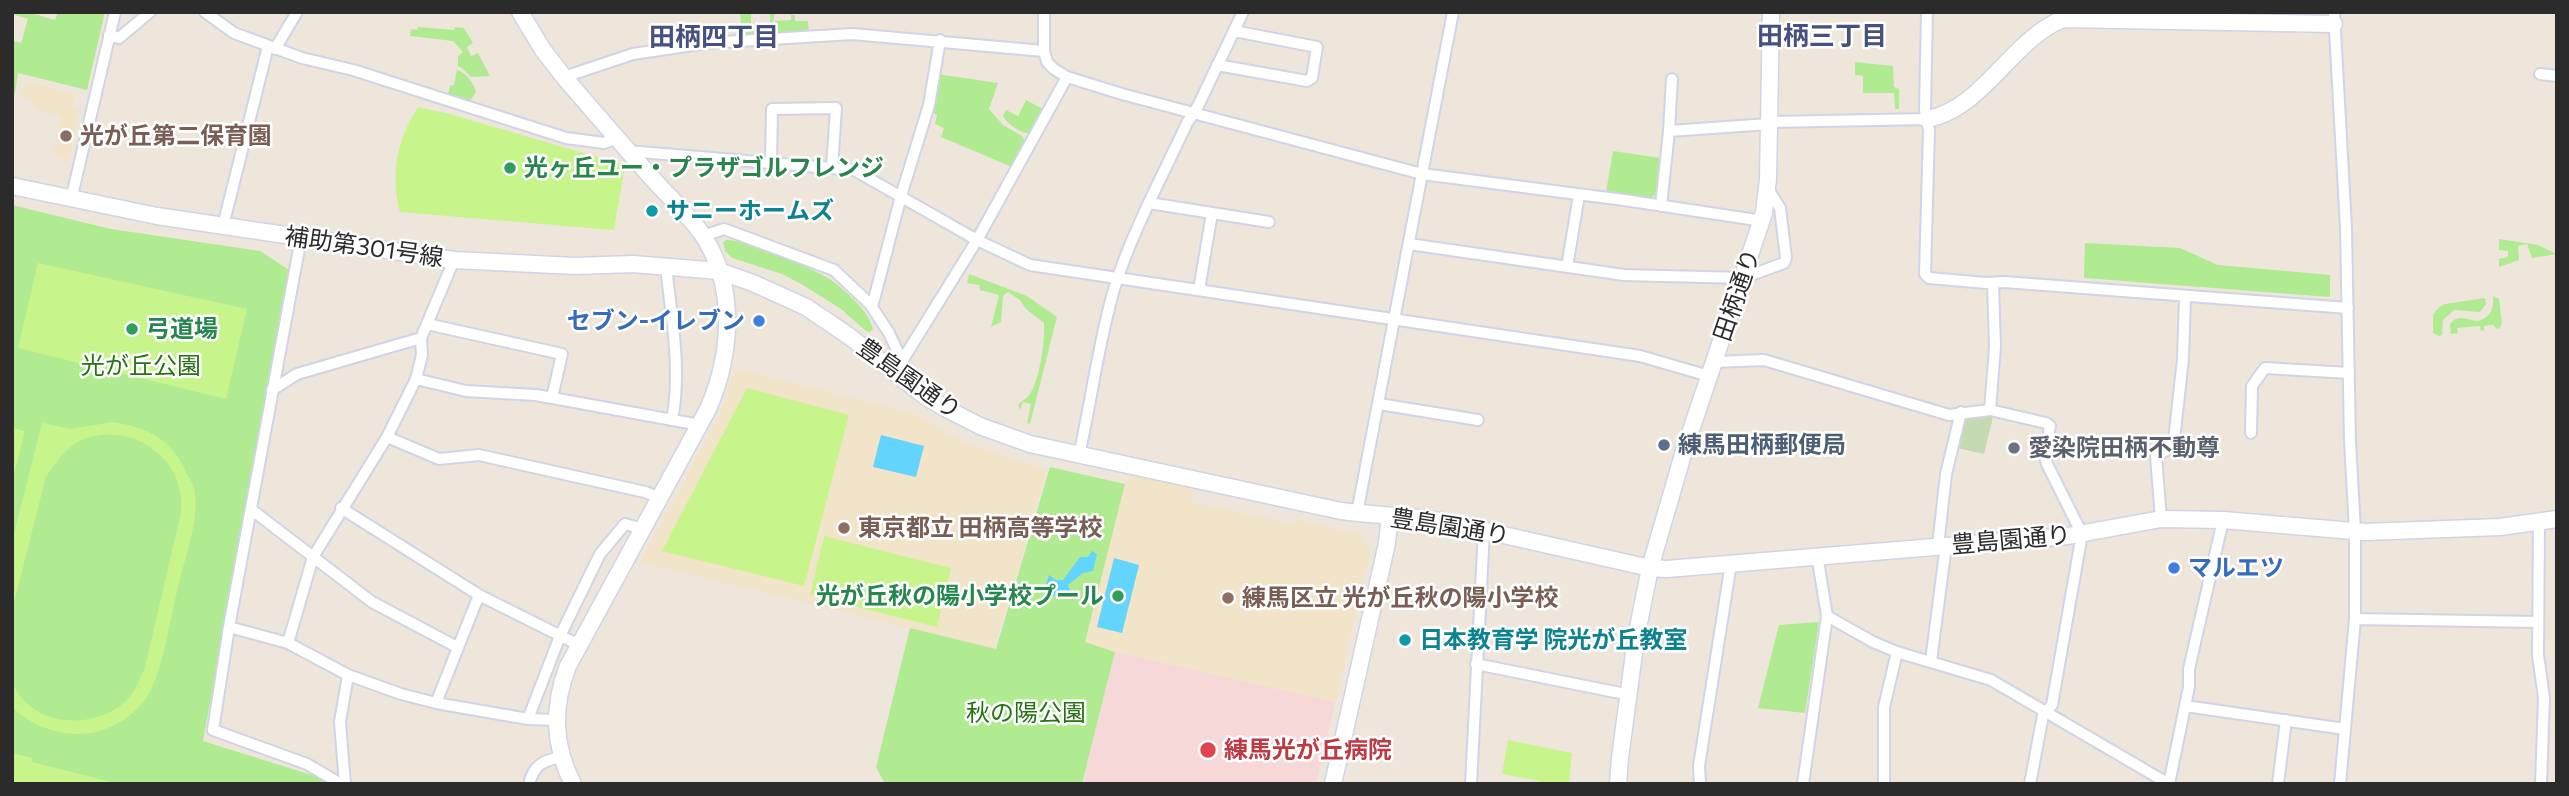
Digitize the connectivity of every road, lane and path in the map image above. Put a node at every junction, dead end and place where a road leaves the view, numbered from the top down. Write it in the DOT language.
graph roads {
  1 [pos="115,12"];
  2 [pos="150,12"];
  3 [pos="205,12"];
  4 [pos="297,12"];
  5 [pos="520,12"];
  6 [pos="1044,12"];
  7 [pos="1243,12"];
  8 [pos="1453,12"];
  9 [pos="1771,12"];
  10 [pos="1927,12"];
  11 [pos="2334,18"];
  12 [pos="1234,31"];
  13 [pos="109,35"];
  14 [pos="940,40"];
  15 [pos="271,48"];
  16 [pos="1044,51"];
  17 [pos="1217,65"];
  18 [pos="2540,74"];
  19 [pos="2557,76"];
  20 [pos="564,77"];
  21 [pos="1067,77"];
  22 [pos="1672,79"];
  23 [pos="1193,114"];
  24 [pos="1927,119"];
  25 [pos="1770,123"];
  26 [pos="1669,131"];
  27 [pos="617,138"];
  28 [pos="628,151"];
  29 [pos="771,163"];
  30 [pos="832,168"];
  31 [pos="1422,174"];
  32 [pos="12,186"];
  33 [pos="1768,189"];
  34 [pos="1579,195"];
  35 [pos="901,196"];
  36 [pos="71,200"];
  37 [pos="1149,203"];
  38 [pos="1661,206"];
  39 [pos="1212,214"];
  40 [pos="1762,221"];
  41 [pos="1269,222"];
  42 [pos="223,226"];
  43 [pos="703,236"];
  44 [pos="300,238"];
  45 [pos="977,240"];
  46 [pos="1409,244"];
  47 [pos="454,260"];
  48 [pos="666,266"];
  49 [pos="1567,267"];
  50 [pos="719,271"];
  51 [pos="1743,278"];
  52 [pos="1118,279"];
  53 [pos="1993,284"];
  54 [pos="1199,290"];
  55 [pos="2185,297"];
  56 [pos="872,307"];
  57 [pos="2348,308"];
  58 [pos="1395,320"];
  59 [pos="427,324"];
  60 [pos="421,338"];
  61 [pos="898,366"];
  62 [pos="1712,369"];
  63 [pos="2349,373"];
  64 [pos="416,379"];
  65 [pos="272,390"];
  66 [pos="552,398"];
  67 [pos="1378,404"];
  68 [pos="1990,410"];
  69 [pos="1961,412"];
  70 [pos="1478,419"];
  71 [pos="672,420"];
  72 [pos="700,425"];
  73 [pos="2251,433"];
  74 [pos="387,437"];
  75 [pos="1079,455"];
  76 [pos="660,498"];
  77 [pos="341,508"];
  78 [pos="252,510"];
  79 [pos="1357,513"];
  80 [pos="1390,517"];
  81 [pos="2161,519"];
  82 [pos="2557,519"];
  83 [pos="2223,520"];
  84 [pos="2539,523"];
  85 [pos="643,529"];
  86 [pos="1484,530"];
  87 [pos="2355,531"];
  88 [pos="2082,534"];
  89 [pos="1942,546"];
  90 [pos="1817,555"];
  91 [pos="313,557"];
  92 [pos="1731,563"];
  93 [pos="1650,568"];
  94 [pos="478,595"];
  95 [pos="1827,616"];
  96 [pos="2355,619"];
  97 [pos="2538,622"];
  98 [pos="229,627"];
  99 [pos="560,636"];
  100 [pos="288,643"];
  101 [pos="579,645"];
  102 [pos="457,647"];
  103 [pos="1897,652"];
  104 [pos="1931,662"];
  105 [pos="1476,664"];
  106 [pos="348,675"];
  107 [pos="1630,695"];
  108 [pos="436,703"];
  109 [pos="2185,706"];
  110 [pos="2046,711"];
  111 [pos="528,719"];
  112 [pos="556,720"];
  113 [pos="2286,720"];
  114 [pos="2345,729"];
  115 [pos="561,757"];
  116 [pos="343,784"];
  117 [pos="529,784"];
  118 [pos="573,784"];
  119 [pos="1333,784"];
  120 [pos="1471,784"];
  121 [pos="1618,784"];
  122 [pos="1700,784"];
  123 [pos="1803,784"];
  124 [pos="1884,784"];
  125 [pos="2030,784"];
  126 [pos="2169,784"];
  127 [pos="2278,784"];
  128 [pos="2340,784"];
  129 [pos="2541,784"];
  1 -- 13 [label="street"];
  2 -- 13 [label="street"];
  3 -- 15 [label="street"];
  4 -- 15 [label="street"];
  5 -- 20 [label="street"];
  6 -- 16 [label="street"];
  7 -- 12 [label="street"];
  8 -- 31 [label="street"];
  9 -- 25 [label="street, 田柄通り"];
  10 -- 24 [label="street"];
  11 -- 24 [label="street"];
  11 -- 57 [label="street"];
  12 -- 17 [label="street"];
  12 -- 17 [label="street"];
  13 -- 36 [label="street"];
  14 -- 16 [label="street"];
  14 -- 20 [label="street"];
  14 -- 35 [label="street"];
  15 -- 27 [label="street"];
  15 -- 42 [label="street"];
  16 -- 21 [label="street"];
  17 -- 23 [label="street"];
  18 -- 19 [label="street"];
  20 -- 27 [label="street"];
  21 -- 23 [label="street"];
  21 -- 45 [label="street"];
  22 -- 26 [label="street"];
  23 -- 31 [label="street"];
  23 -- 37 [label="street"];
  24 -- 25 [label="street"];
  24 -- 53 [label="street"];
  25 -- 26 [label="street"];
  25 -- 33 [label="street, 田柄通り"];
  26 -- 38 [label="street"];
  27 -- 28 [label="street"];
  28 -- 29 [label="street"];
  28 -- 43 [label="street"];
  29 -- 30 [label="street"];
  29 -- 30 [label="street"];
  30 -- 35 [label="street"];
  31 -- 34 [label="street"];
  31 -- 46 [label="street"];
  32 -- 36 [label="street, 補助第301号線"];
  33 -- 40 [label="street, 田柄通り"];
  33 -- 51 [label="street"];
  34 -- 38 [label="street"];
  34 -- 49 [label="street"];
  35 -- 45 [label="street"];
  35 -- 56 [label="street"];
  36 -- 42 [label="street, 補助第301号線"];
  37 -- 39 [label="street"];
  37 -- 52 [label="street"];
  38 -- 40 [label="street"];
  39 -- 41 [label="street"];
  39 -- 54 [label="street"];
  40 -- 51 [label="street, 田柄通り"];
  42 -- 44 [label="street, 補助第301号線"];
  43 -- 50 [label="street"];
  43 -- 56 [label="street"];
  44 -- 47 [label="street, 補助第301号線"];
  44 -- 65 [label="street"];
  45 -- 52 [label="street"];
  45 -- 61 [label="street"];
  46 -- 49 [label="street"];
  46 -- 58 [label="street"];
  47 -- 48 [label="street, 補助第301号線"];
  47 -- 59 [label="street"];
  48 -- 50 [label="street, 補助第301号線"];
  48 -- 71 [label="street"];
  49 -- 51 [label="street"];
  50 -- 61 [label="street, 豊島園通り"];
  50 -- 72 [label="street"];
  51 -- 62 [label="street, 田柄通り"];
  52 -- 54 [label="street"];
  52 -- 75 [label="street"];
  53 -- 55 [label="street"];
  53 -- 68 [label="street"];
  54 -- 58 [label="street"];
  55 -- 57 [label="street"];
  55 -- 81 [label="street"];
  56 -- 61 [label="street"];
  57 -- 63 [label="street"];
  58 -- 62 [label="street"];
  58 -- 67 [label="street"];
  59 -- 60 [label="street"];
  59 -- 66 [label="street"];
  60 -- 64 [label="street"];
  60 -- 65 [label="street"];
  61 -- 75 [label="street, 豊島園通り"];
  62 -- 69 [label="street"];
  62 -- 93 [label="street, 田柄通り"];
  63 -- 73 [label="street"];
  63 -- 87 [label="street"];
  64 -- 66 [label="street"];
  64 -- 74 [label="street"];
  65 -- 78 [label="street"];
  66 -- 71 [label="street"];
  67 -- 70 [label="street"];
  67 -- 79 [label="street"];
  68 -- 69 [label="street"];
  68 -- 88 [label="street"];
  69 -- 89 [label="street"];
  71 -- 72 [label="street"];
  72 -- 76 [label="street"];
  74 -- 76 [label="street"];
  74 -- 77 [label="street"];
  75 -- 79 [label="street, 豊島園通り"];
  76 -- 85 [label="street"];
  77 -- 91 [label="street"];
  77 -- 94 [label="street"];
  78 -- 91 [label="street"];
  78 -- 98 [label="street"];
  79 -- 80 [label="street, 豊島園通り"];
  80 -- 86 [label="street, 豊島園通り"];
  80 -- 119 [label="street"];
  81 -- 83 [label="street, 豊島園通り"];
  81 -- 88 [label="street, 豊島園通り"];
  82 -- 84 [label="street, 豊島園通り"];
  83 -- 87 [label="street, 豊島園通り"];
  83 -- 109 [label="street"];
  84 -- 87 [label="street, 豊島園通り"];
  84 -- 97 [label="street"];
  85 -- 99 [label="street"];
  85 -- 101 [label="street"];
  86 -- 93 [label="street, 豊島園通り"];
  86 -- 105 [label="street"];
  87 -- 96 [label="street"];
  88 -- 89 [label="street, 豊島園通り"];
  88 -- 110 [label="street"];
  89 -- 90 [label="street, 豊島園通り"];
  89 -- 104 [label="street"];
  90 -- 92 [label="street, 豊島園通り"];
  90 -- 95 [label="street"];
  91 -- 100 [label="street"];
  91 -- 102 [label="street"];
  92 -- 93 [label="street, 豊島園通り"];
  92 -- 122 [label="street"];
  93 -- 107 [label="street, 田柄通り"];
  94 -- 99 [label="street"];
  94 -- 102 [label="street"];
  95 -- 103 [label="street"];
  95 -- 123 [label="street"];
  96 -- 97 [label="street"];
  96 -- 114 [label="street"];
  97 -- 129 [label="street"];
  98 -- 100 [label="street"];
  98 -- 116 [label="street"];
  99 -- 101 [label="street"];
  99 -- 111 [label="street"];
  100 -- 106 [label="street"];
  101 -- 112 [label="street"];
  102 -- 108 [label="street"];
  103 -- 104 [label="street"];
  103 -- 124 [label="street"];
  104 -- 110 [label="street"];
  105 -- 107 [label="street"];
  105 -- 120 [label="street"];
  106 -- 108 [label="street"];
  106 -- 116 [label="street"];
  107 -- 121 [label="street, 田柄通り"];
  108 -- 111 [label="street"];
  109 -- 113 [label="street"];
  109 -- 126 [label="street"];
  110 -- 125 [label="street"];
  110 -- 126 [label="street"];
  111 -- 112 [label="street"];
  112 -- 115 [label="street"];
  113 -- 114 [label="street"];
  113 -- 127 [label="street"];
  114 -- 128 [label="street"];
  115 -- 117 [label="street"];
  115 -- 118 [label="street"];
}
